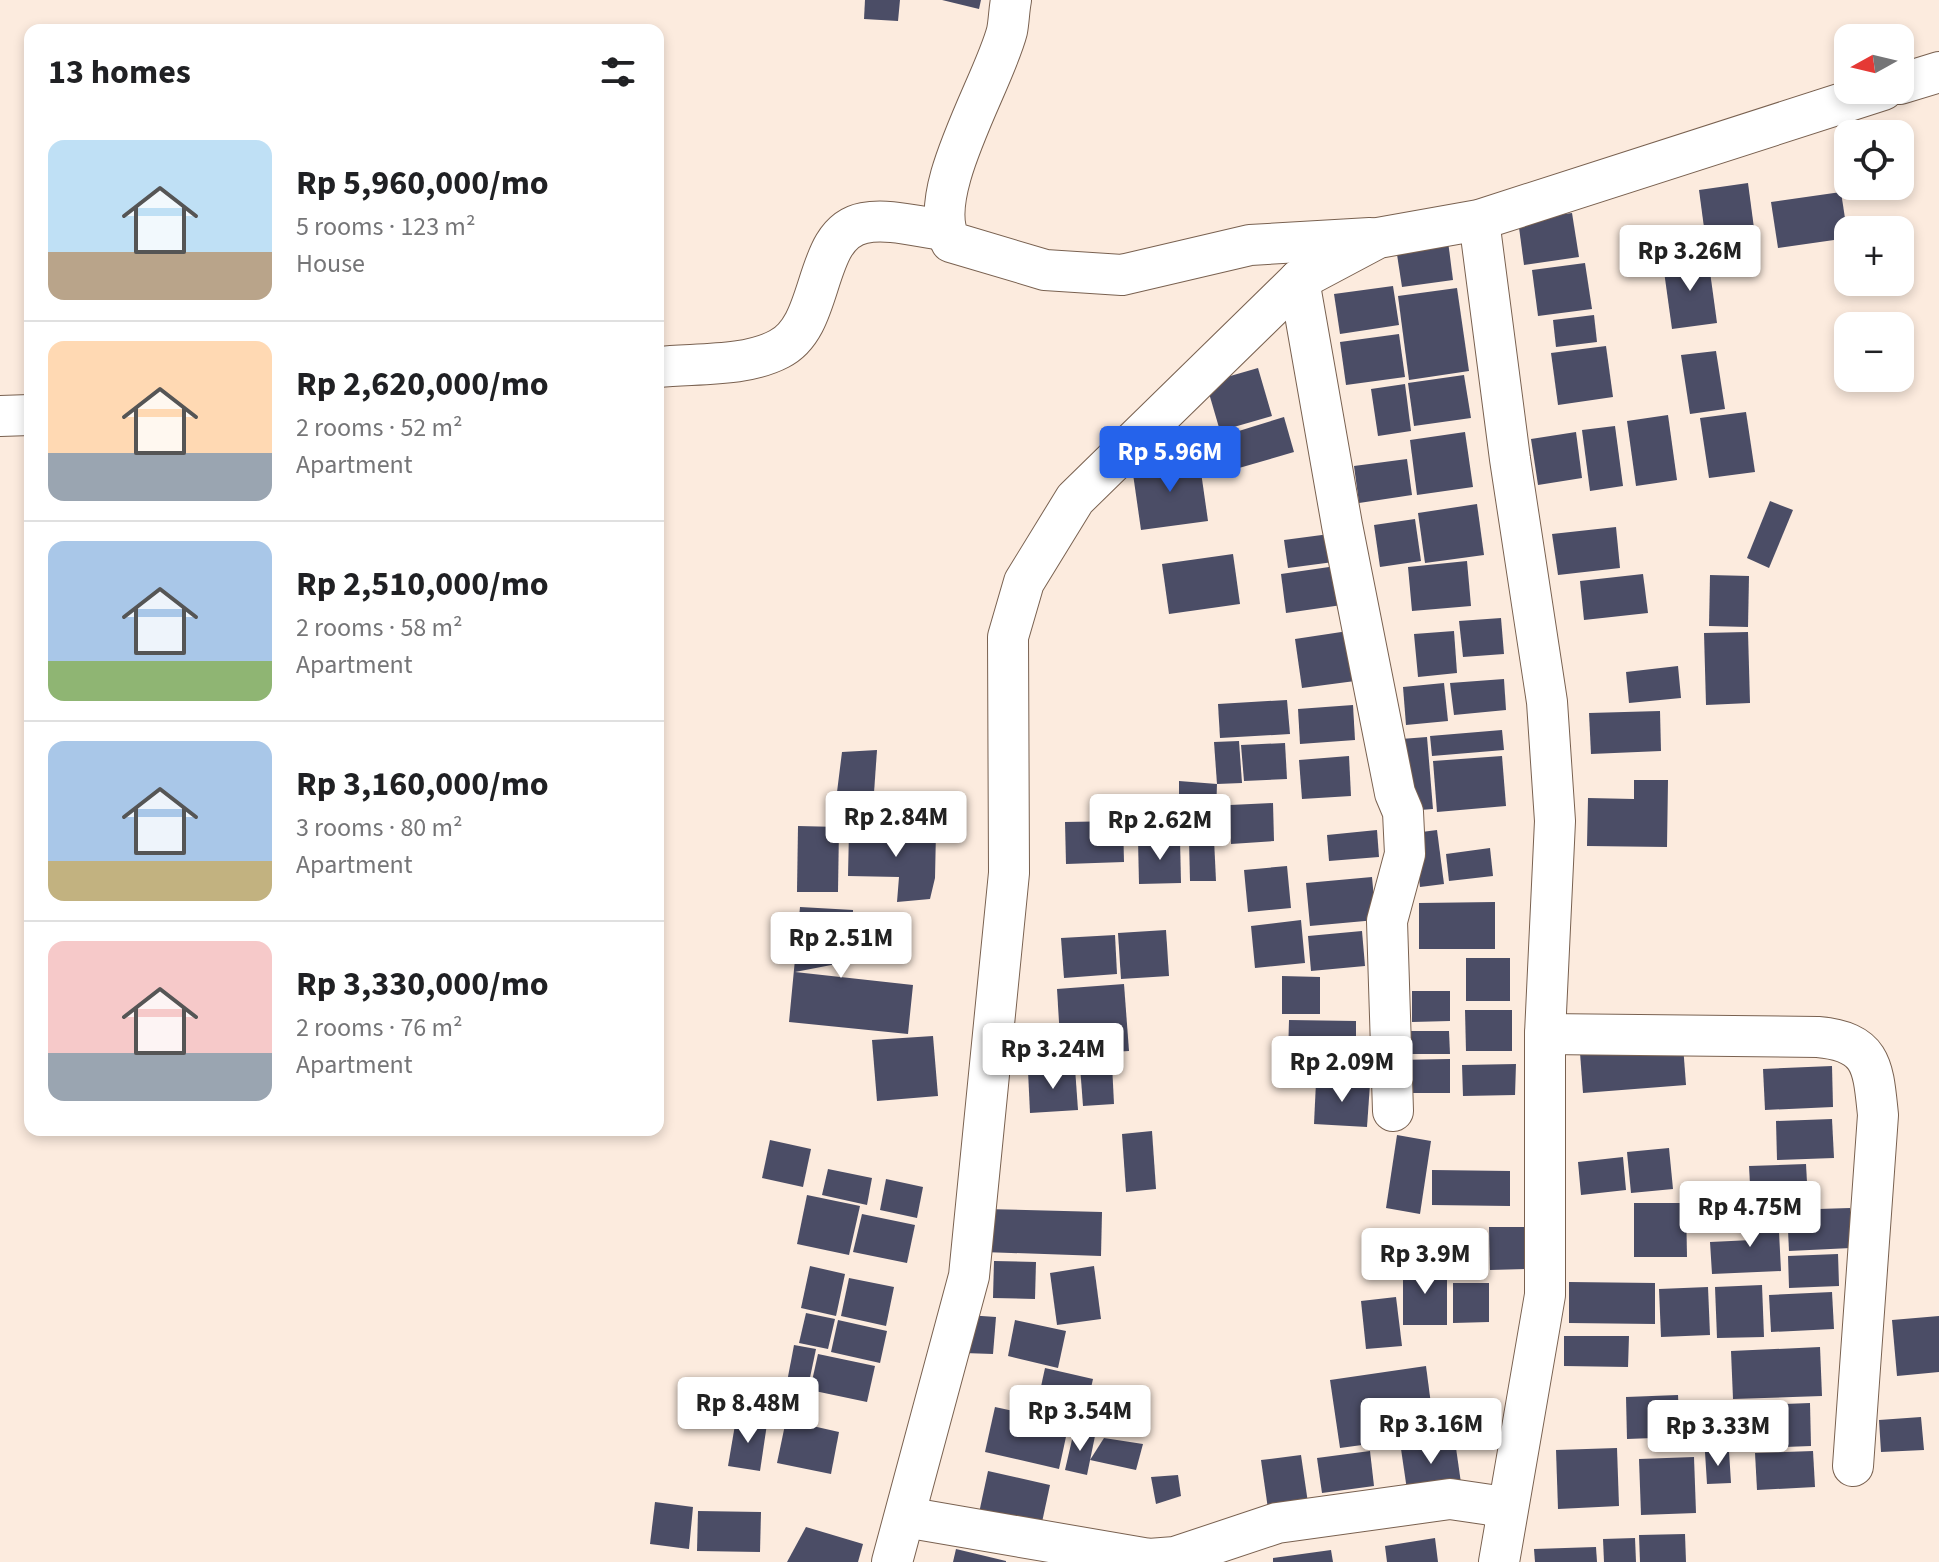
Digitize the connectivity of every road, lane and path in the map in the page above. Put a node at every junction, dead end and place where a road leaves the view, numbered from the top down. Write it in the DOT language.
graph roads {
  1 [pos="1011,0"];
  2 [pos="1939,72"];
  3 [pos="1914,80"];
  4 [pos="1839,104"];
  5 [pos="1479,220"];
  6 [pos="944,230"];
  7 [pos="1378,238"];
  8 [pos="1299,280"];
  9 [pos="664,366"];
  10 [pos="24,415"];
  11 [pos="0,416"];
  12 [pos="1545,1034"];
  13 [pos="1393,1111"];
  14 [pos="1853,1466"];
  15 [pos="1505,1513"];
  16 [pos="905,1517"];
  17 [pos="892,1562"];
  18 [pos="1499,1562"];
  1 -- 6 [label="street"];
  2 -- 3 [label="street"];
  4 -- 5 [label="street"];
  5 -- 7 [label="street"];
  5 -- 12 [label="street"];
  6 -- 7 [label="street"];
  6 -- 9 [label="street"];
  7 -- 8 [label="street"];
  8 -- 13 [label="street"];
  8 -- 16 [label="street"];
  10 -- 11 [label="street"];
  12 -- 14 [label="street"];
  12 -- 15 [label="street"];
  15 -- 16 [label="street"];
  15 -- 18 [label="street"];
  16 -- 17 [label="street"];
}
